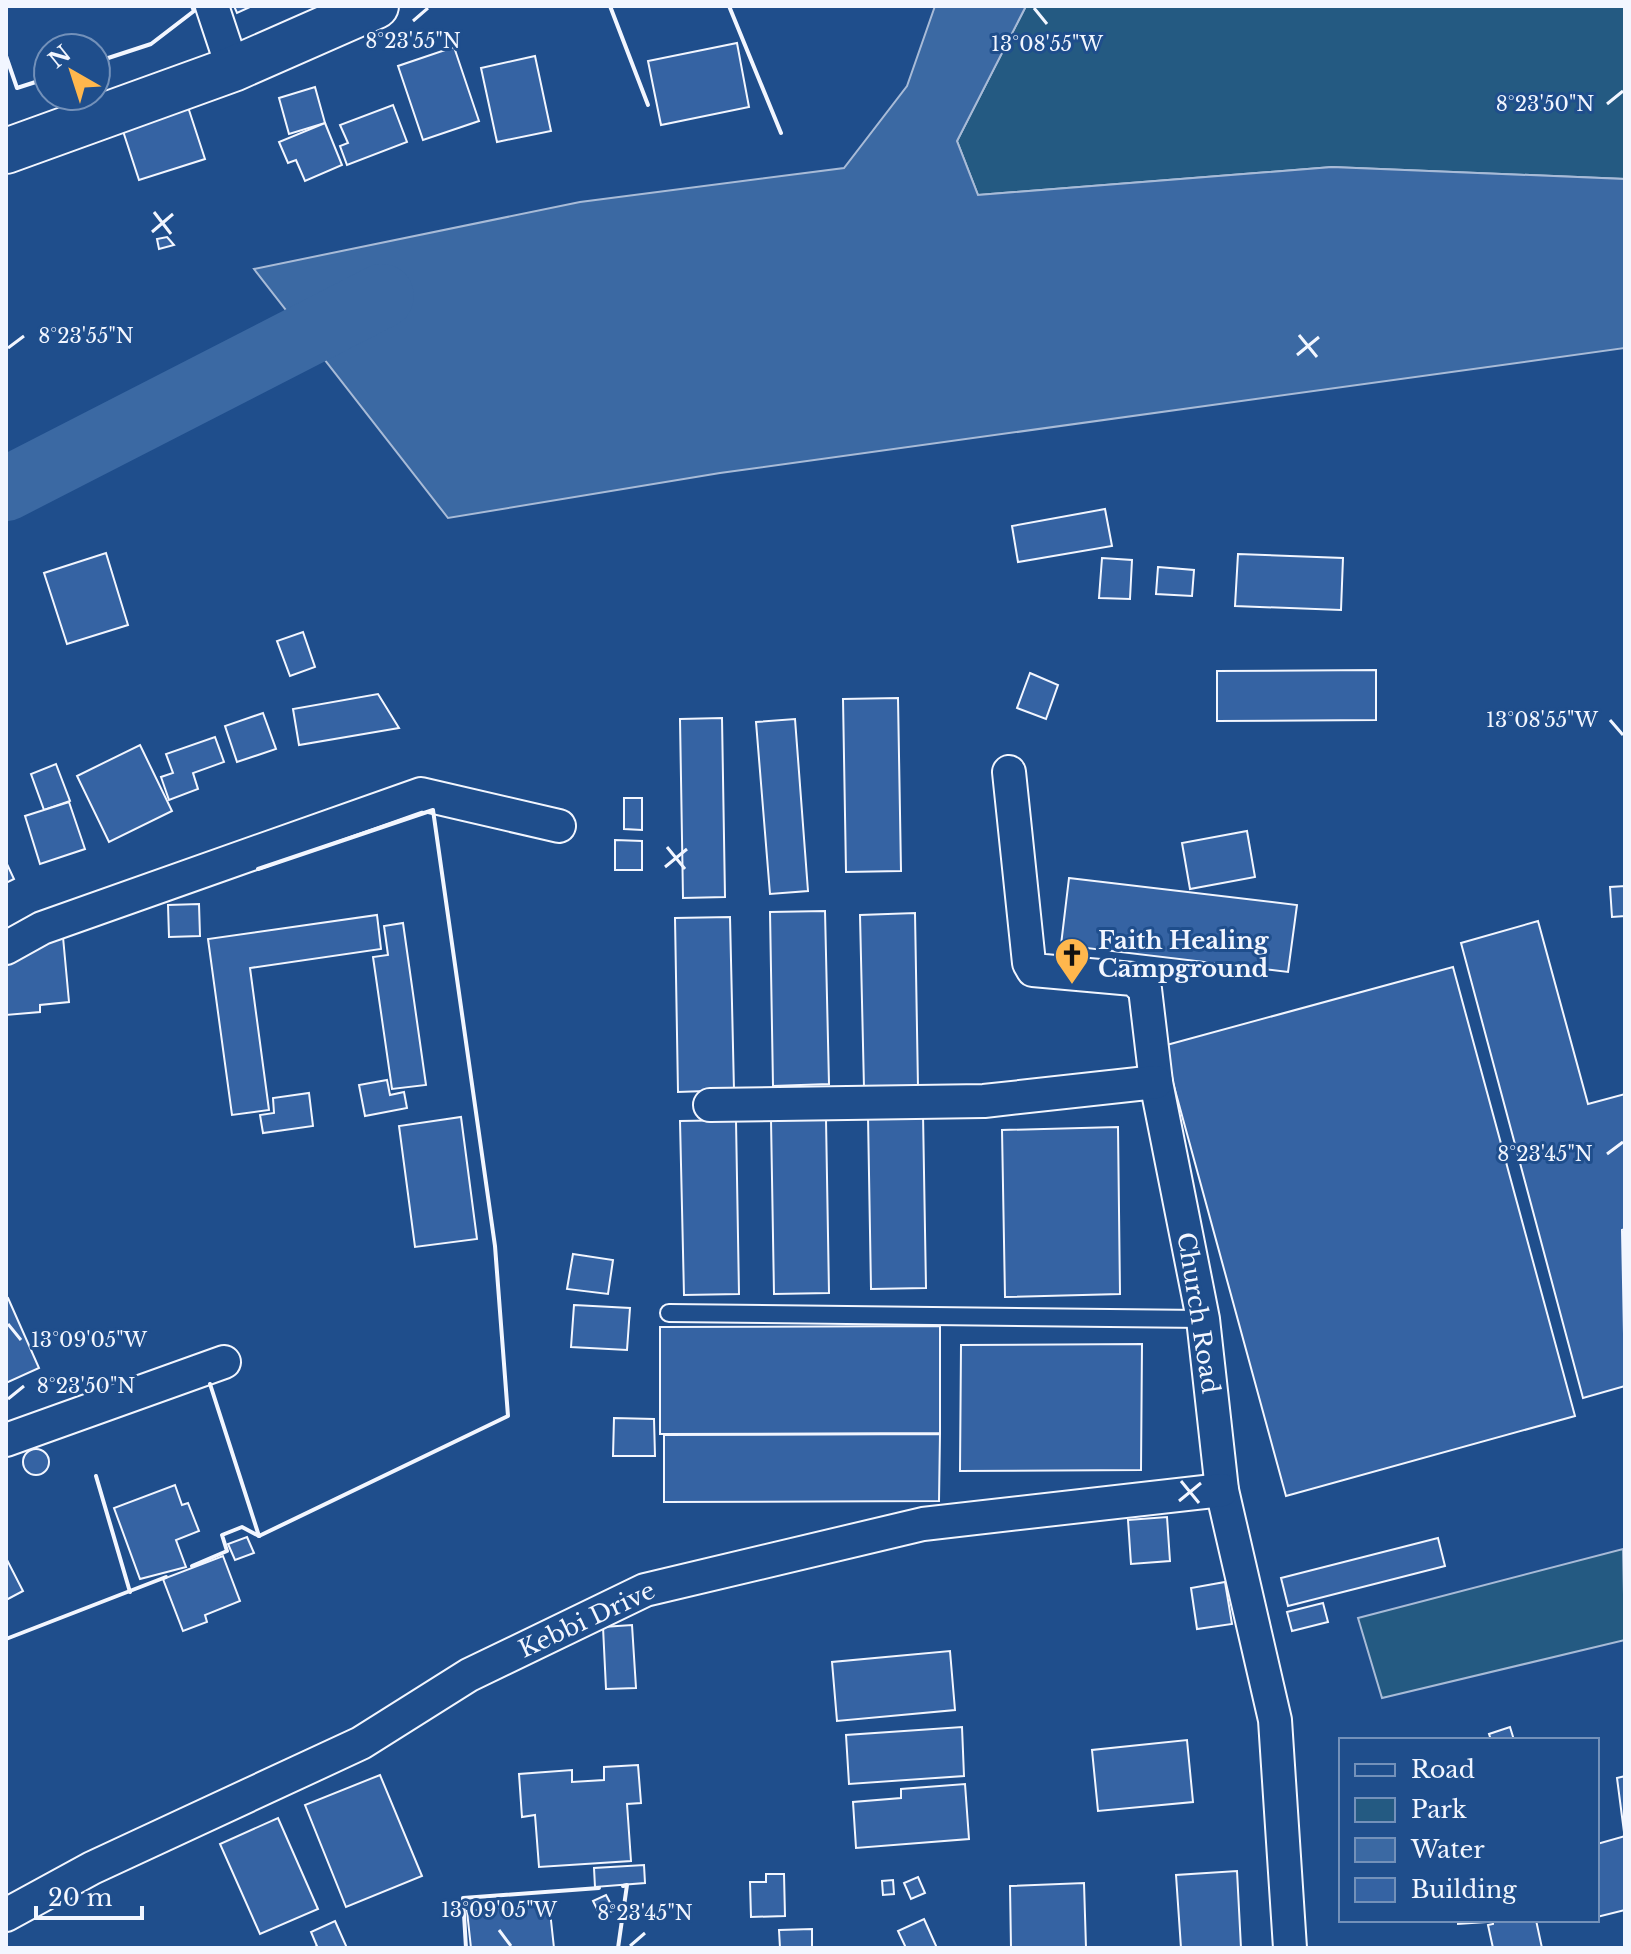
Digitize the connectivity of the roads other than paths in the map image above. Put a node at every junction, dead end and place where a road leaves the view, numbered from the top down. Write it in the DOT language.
graph roads {
  1 [pos="212,6"];
  2 [pos="376,6"];
  3 [pos="233,69"];
  4 [pos="6,151"];
  5 [pos="1009,772"];
  6 [pos="559,826"];
  7 [pos="6,948"];
  8 [pos="1156,1082"];
  9 [pos="710,1105"];
  10 [pos="669,1313"];
  11 [pos="1203,1319"];
  12 [pos="224,1362"];
  13 [pos="6,1440"];
  14 [pos="1222,1490"];
  15 [pos="6,1915"];
  16 [pos="1290,1948"];
  1 -- 3 [label="street"];
  2 -- 3 [label="street"];
  3 -- 4 [label="street"];
  5 -- 8 [label="street, Church Road"];
  6 -- 7 [label="street"];
  8 -- 9 [label="street"];
  8 -- 11 [label="street, Church Road"];
  10 -- 11 [label="lane"];
  11 -- 14 [label="street, Church Road"];
  12 -- 13 [label="street"];
  14 -- 15 [label="street, Kebbi Drive"];
  14 -- 16 [label="street, Church Road"];
}
